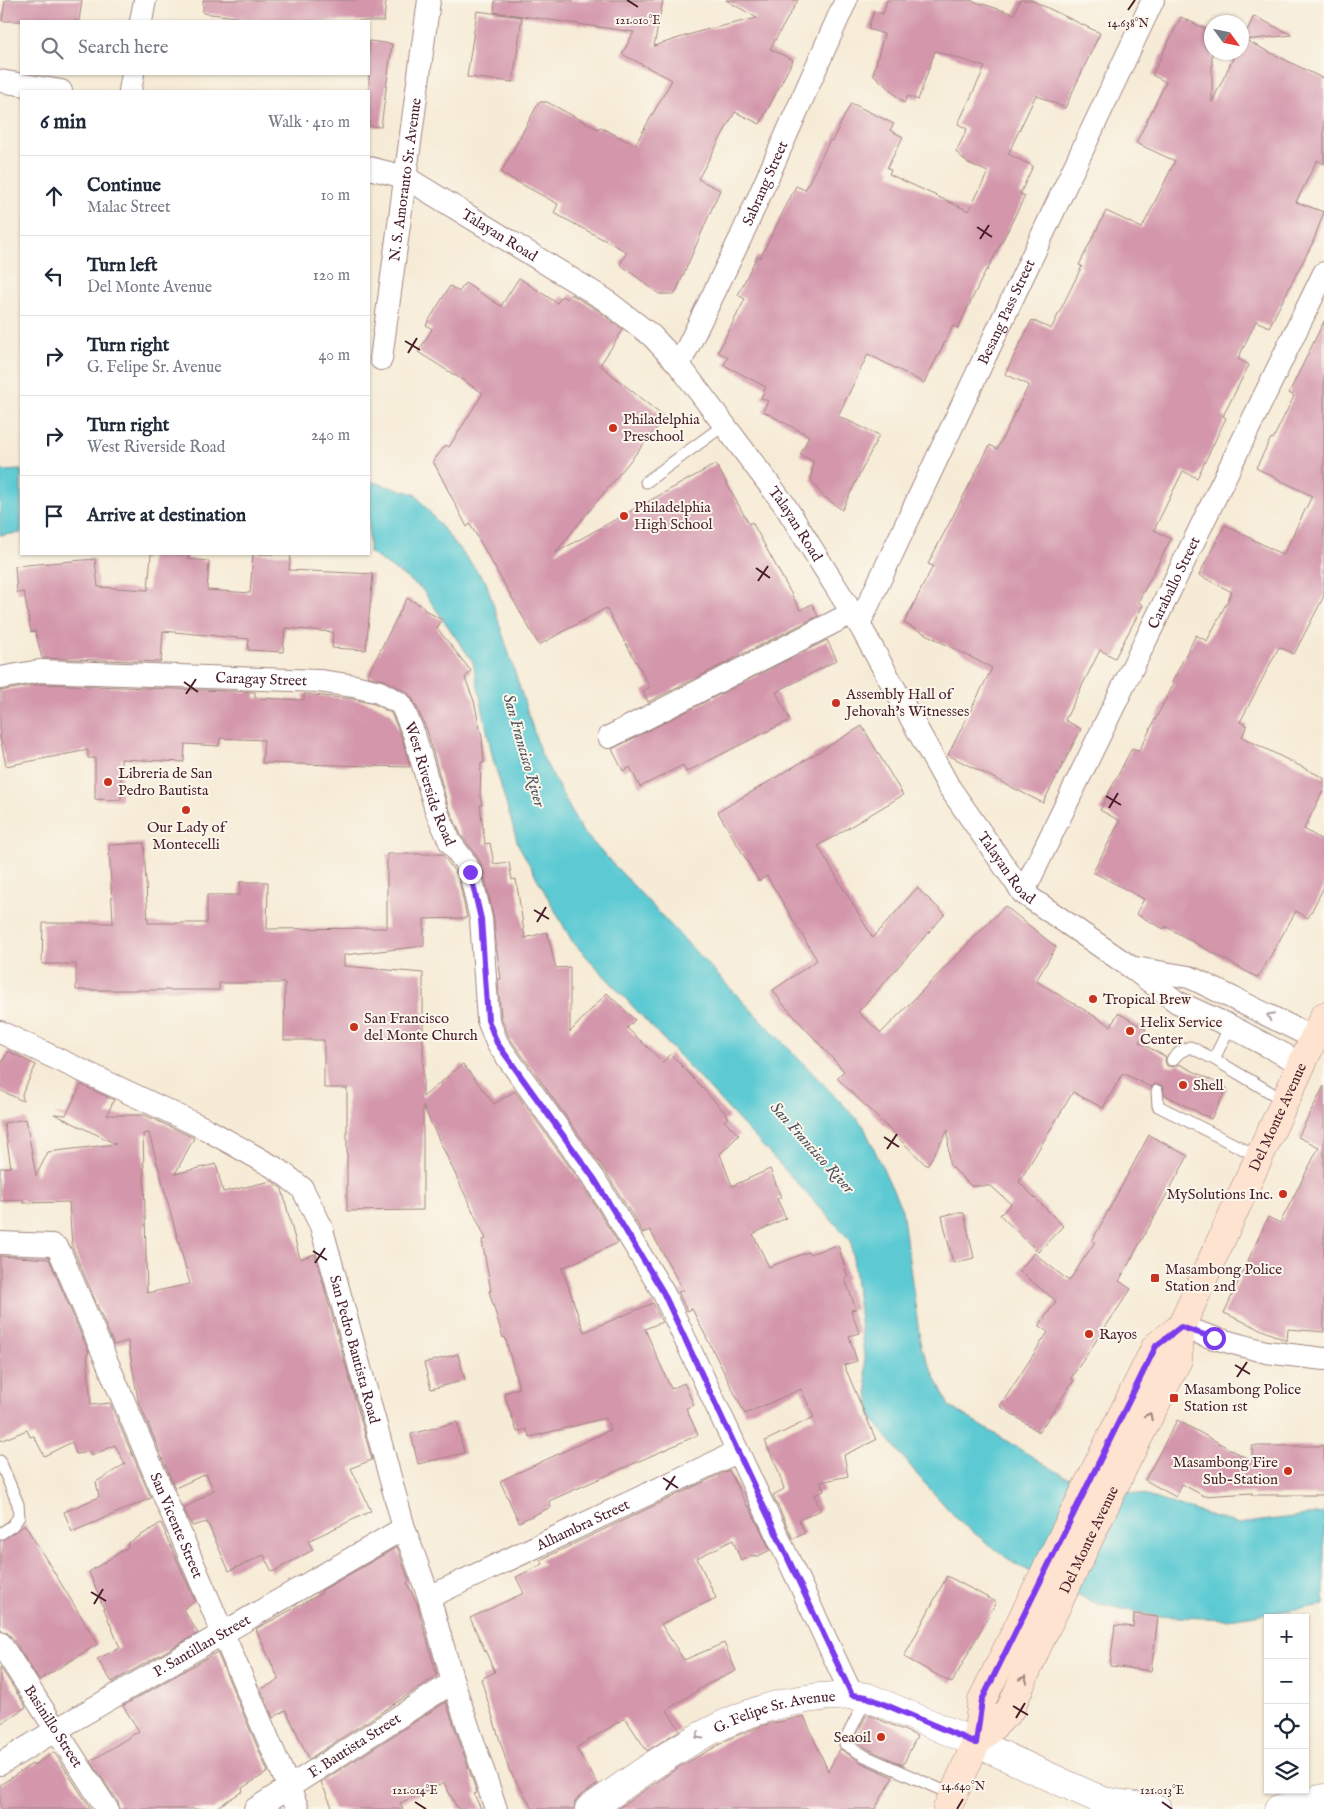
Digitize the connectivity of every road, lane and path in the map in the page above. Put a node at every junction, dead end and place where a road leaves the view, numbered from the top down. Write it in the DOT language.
graph roads {
  1 [pos="145,0"];
  2 [pos="429,0"];
  3 [pos="846,0"];
  4 [pos="1153,0"];
  5 [pos="141,20"];
  6 [pos="133,75"];
  7 [pos="0,81"];
  8 [pos="55,90"];
  9 [pos="130,90"];
  10 [pos="370,168"];
  11 [pos="405,178"];
  12 [pos="1324,273"];
  13 [pos="381,359"];
  14 [pos="679,365"];
  15 [pos="724,425"];
  16 [pos="646,482"];
  17 [pos="855,619"];
  18 [pos="0,678"];
  19 [pos="401,704"];
  20 [pos="609,737"];
  21 [pos="1022,893"];
  22 [pos="1132,968"];
  23 [pos="1230,1026"];
  24 [pos="1319,1027"];
  25 [pos="0,1032"];
  26 [pos="1214,1059"];
  27 [pos="1172,1060"];
  28 [pos="1302,1064"];
  29 [pos="1157,1091"];
  30 [pos="1285,1101"];
  31 [pos="1259,1157"];
  32 [pos="0,1243"];
  33 [pos="1181,1327"];
  34 [pos="1324,1359"];
  35 [pos="738,1452"];
  36 [pos="0,1461"];
  37 [pos="404,1528"];
  38 [pos="0,1534"];
  39 [pos="429,1597"];
  40 [pos="223,1634"];
  41 [pos="0,1643"];
  42 [pos="453,1682"];
  43 [pos="859,1696"];
  44 [pos="56,1730"];
  45 [pos="976,1743"];
  46 [pos="0,1764"];
  47 [pos="288,1787"];
  48 [pos="1324,1798"];
  49 [pos="950,1802"];
  50 [pos="107,1809"];
  51 [pos="255,1809"];
  52 [pos="298,1809"];
  53 [pos="496,1809"];
  54 [pos="589,1809"];
  55 [pos="1158,1809"];
  56 [pos="1278,1809"];
  1 -- 5 [label="street"];
  2 -- 11 [label="street, N. S. Amoranto Sr. Avenue"];
  3 -- 14 [label="street, Sabrang Street"];
  4 -- 17 [label="street, Besang Pass Street"];
  6 -- 9 [label="street"];
  7 -- 8 [label="street"];
  10 -- 11 [label="street, Talayan Road"];
  11 -- 13 [label="street, N. S. Amoranto Sr. Avenue"];
  11 -- 14 [label="street, Talayan Road"];
  12 -- 21 [label="street, Caraballo Street"];
  14 -- 15 [label="street, Talayan Road"];
  15 -- 16 [label="lane"];
  15 -- 17 [label="street, Talayan Road"];
  17 -- 20 [label="street"];
  17 -- 21 [label="street, Talayan Road"];
  18 -- 19 [label="street, Caragay Street"];
  19 -- 35 [label="street, West Riverside Road"];
  21 -- 22 [label="street, Talayan Road"];
  22 -- 23 [label="street, Talayan Road"];
  24 -- 22 [label="street, Talayan Road, one-way"];
  23 -- 26 [label="lane"];
  23 -- 28 [label="street, Talayan Road"];
  24 -- 28 [label="main road, Del Monte Avenue"];
  25 -- 37 [label="street, San Pedro Bautista Road"];
  26 -- 27 [label="lane"];
  26 -- 30 [label="lane"];
  28 -- 30 [label="main road, Del Monte Avenue"];
  29 -- 31 [label="lane"];
  30 -- 31 [label="main road, Del Monte Avenue"];
  31 -- 33 [label="main road, Del Monte Avenue"];
  32 -- 40 [label="street, San Vicente Street"];
  33 -- 34 [label="street"];
  33 -- 45 [label="main road, Del Monte Avenue"];
  35 -- 39 [label="street, Alhambra Street"];
  35 -- 43 [label="street, West Riverside Road"];
  36 -- 38 [label="lane"];
  37 -- 39 [label="street, San Pedro Bautista Road"];
  37 -- 40 [label="street, P. Santillan Street"];
  39 -- 42 [label="street, San Pedro Bautista Road"];
  40 -- 44 [label="street, P. Santillan Street"];
  40 -- 47 [label="street, San Vicente Street"];
  41 -- 44 [label="street, Basinillo Street"];
  42 -- 47 [label="street, F. Bautista Street"];
  42 -- 53 [label="street, San Pedro Bautista Road"];
  43 -- 45 [label="street, G. Felipe Sr. Avenue"];
  43 -- 49 [label="lane"];
  43 -- 54 [label="street, G. Felipe Sr. Avenue, one-way"];
  44 -- 46 [label="street, P. Santillan Street"];
  44 -- 50 [label="street, Basinillo Street"];
  45 -- 49 [label="main road, Del Monte Avenue"];
  45 -- 55 [label="street, G. Felipe Sr. Avenue"];
  47 -- 51 [label="street, F. Bautista Street"];
  47 -- 52 [label="street, San Vicente Street"];
  48 -- 56 [label="street"];
}
